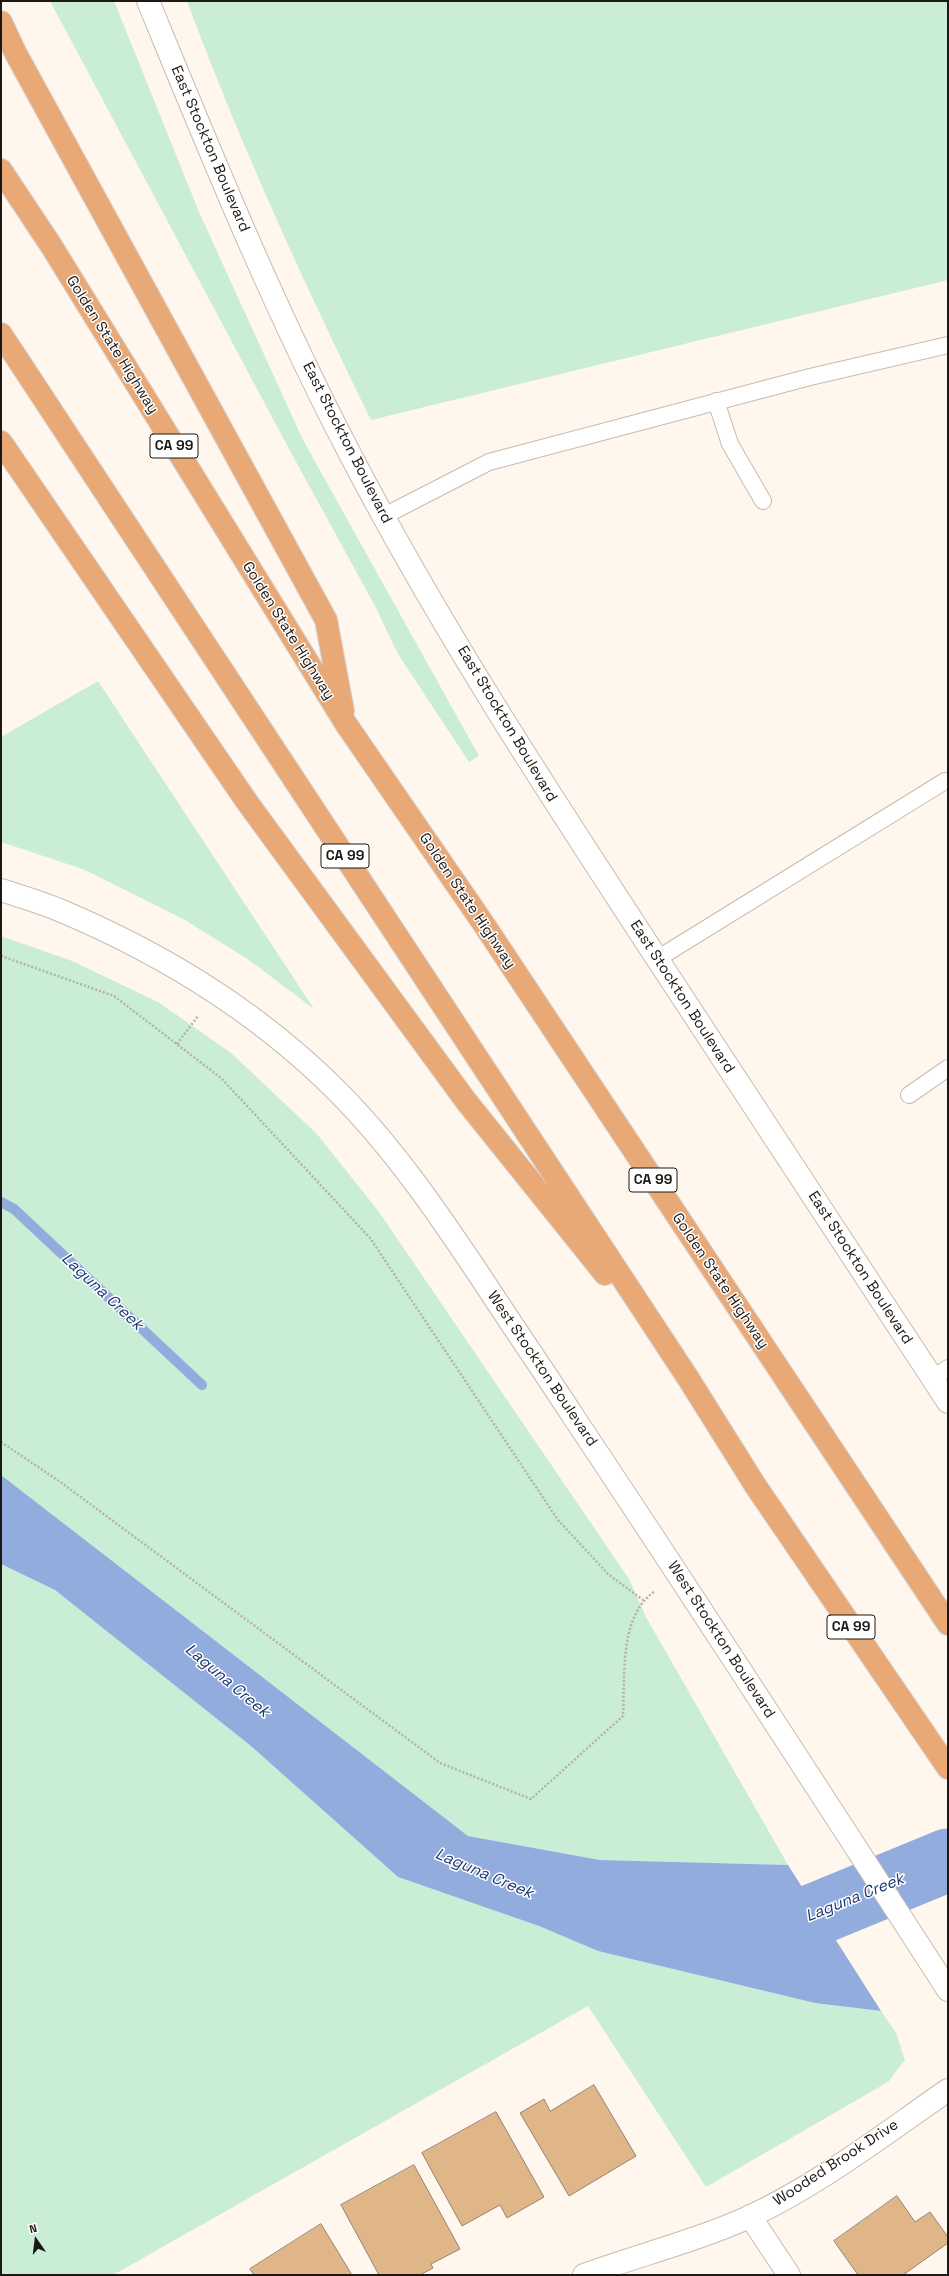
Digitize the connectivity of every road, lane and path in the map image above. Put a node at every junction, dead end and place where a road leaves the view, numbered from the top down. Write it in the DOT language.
graph roads {
  1 [pos="148,1"];
  2 [pos="1,22"];
  3 [pos="1,170"];
  4 [pos="1,334"];
  5 [pos="948,345"];
  6 [pos="716,401"];
  7 [pos="1,442"];
  8 [pos="763,501"];
  9 [pos="384,516"];
  10 [pos="346,724"];
  11 [pos="945,781"];
  12 [pos="1,890"];
  13 [pos="1,956"];
  14 [pos="657,959"];
  15 [pos="215,992"];
  16 [pos="177,1044"];
  17 [pos="948,1068"];
  18 [pos="909,1095"];
  19 [pos="940,1373"];
  20 [pos="688,1378"];
  21 [pos="948,1402"];
  22 [pos="1,1442"];
  23 [pos="678,1574"];
  24 [pos="643,1600"];
  25 [pos="948,1624"];
  26 [pos="948,1768"];
  27 [pos="948,1990"];
  28 [pos="948,2090"];
  29 [pos="750,2216"];
  30 [pos="584,2275"];
  31 [pos="789,2275"];
  1 -- 9 [label="street, East Stockton Boulevard"];
  2 -- 10 [label="highway"];
  3 -- 10 [label="highway, Golden State Highway / CA 99"];
  4 -- 20 [label="highway, CA 99"];
  5 -- 6 [label="lane"];
  6 -- 8 [label="lane"];
  6 -- 9 [label="lane"];
  7 -- 20 [label="highway"];
  9 -- 14 [label="street, East Stockton Boulevard"];
  10 -- 25 [label="highway, Golden State Highway / CA 99"];
  11 -- 14 [label="lane"];
  12 -- 15 [label="street, West Stockton Boulevard"];
  13 -- 16 [label="path"];
  14 -- 19 [label="street, East Stockton Boulevard"];
  15 -- 16 [label="path"];
  15 -- 23 [label="street, West Stockton Boulevard"];
  16 -- 24 [label="path"];
  17 -- 18 [label="lane"];
  19 -- 21 [label="street, East Stockton Boulevard"];
  20 -- 26 [label="highway, CA 99"];
  22 -- 24 [label="path"];
  23 -- 24 [label="path"];
  23 -- 27 [label="street, West Stockton Boulevard"];
  28 -- 29 [label="street, Wooded Brook Drive"];
  29 -- 30 [label="street, Wooded Brook Drive"];
  29 -- 31 [label="street"];
}
